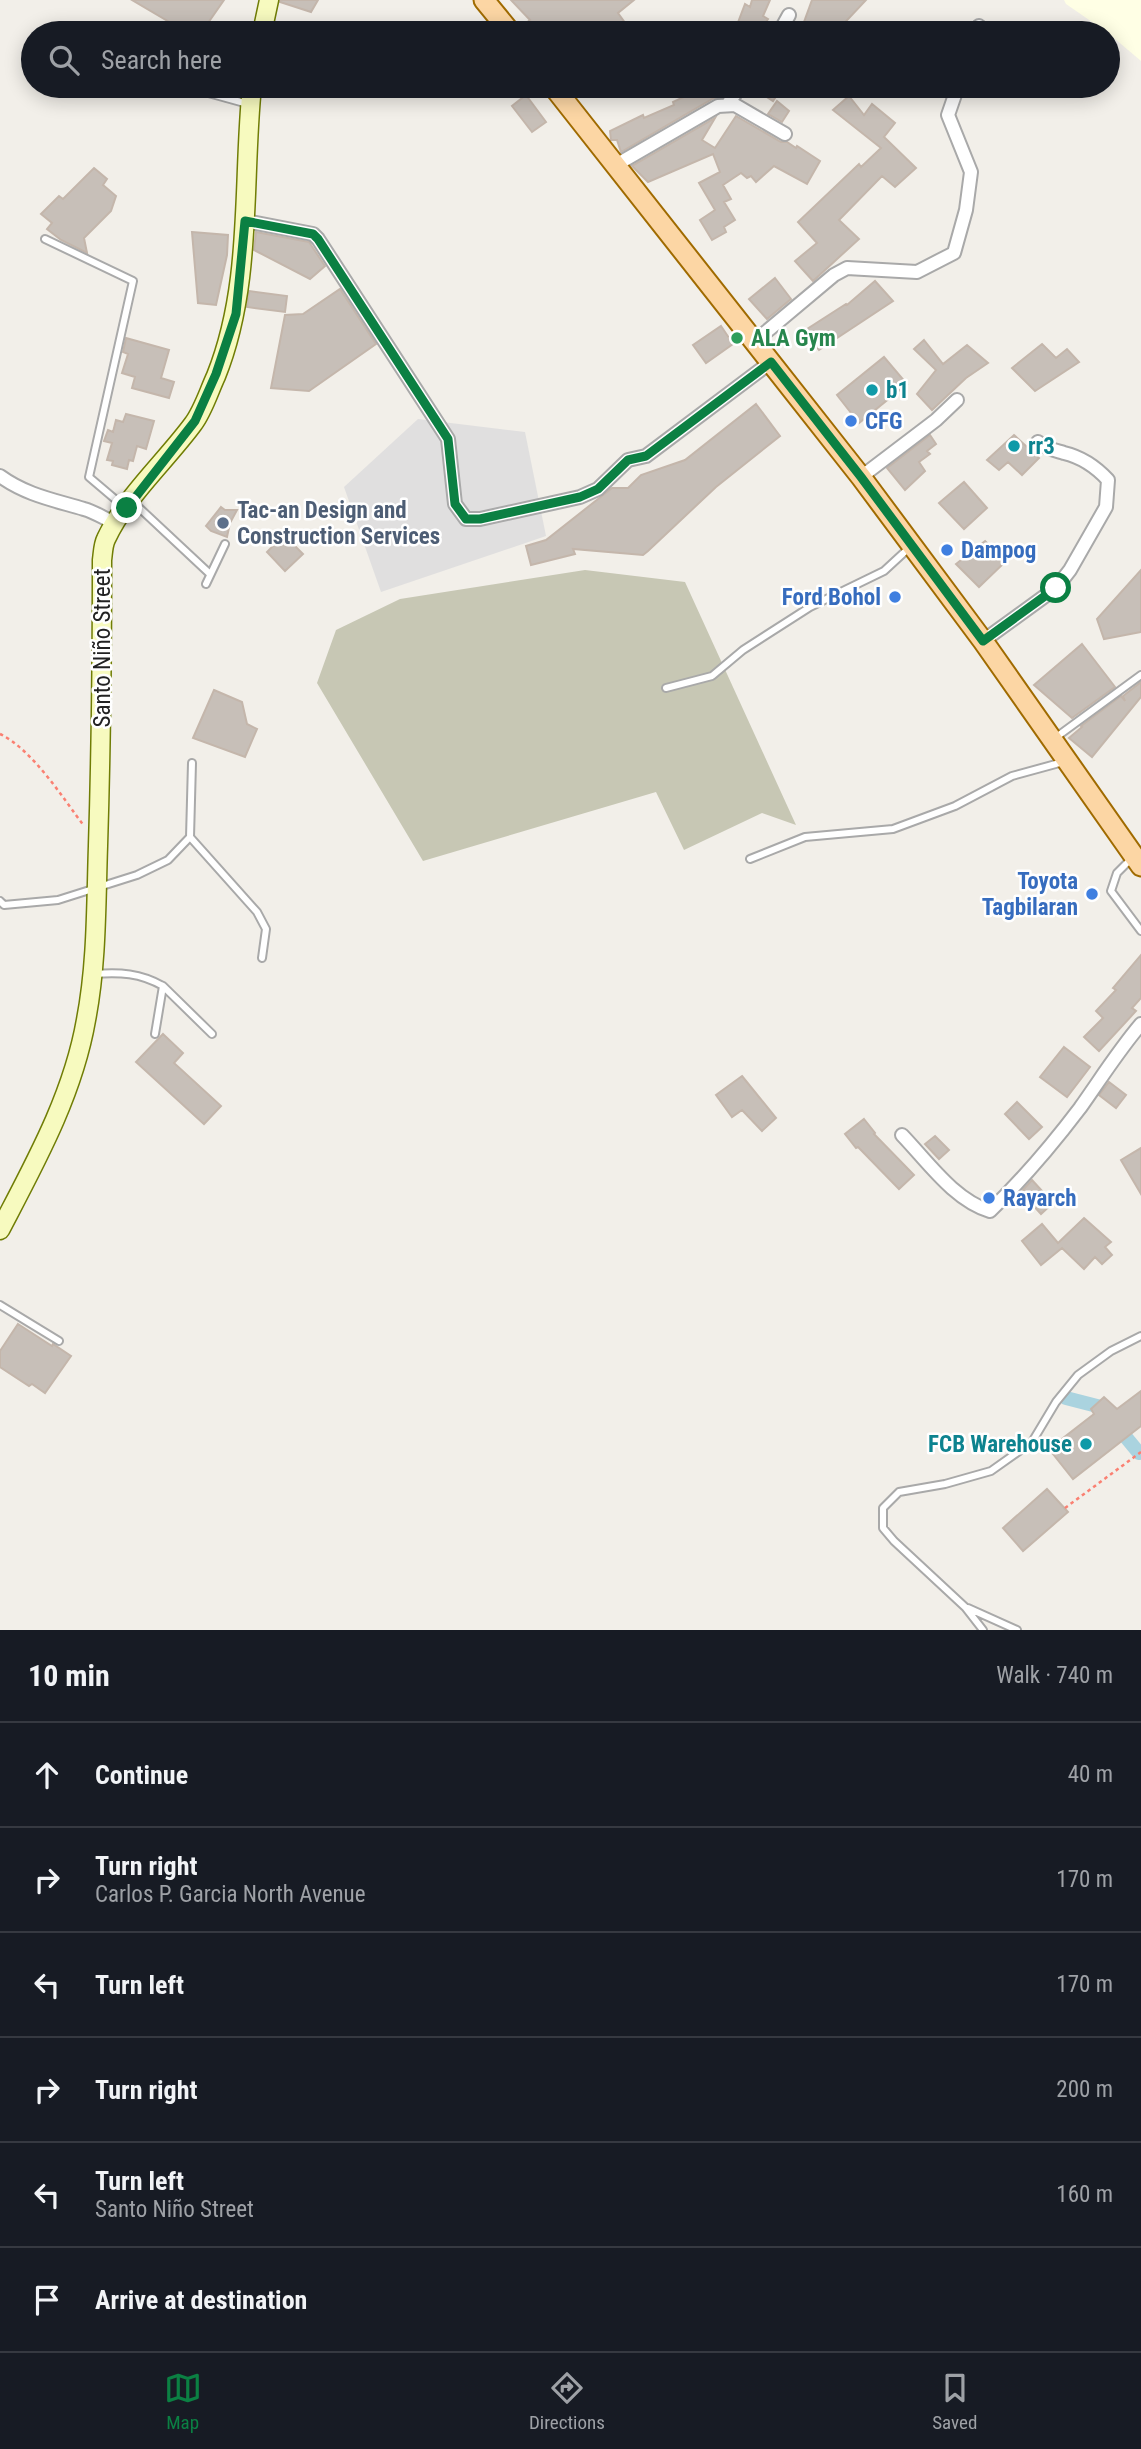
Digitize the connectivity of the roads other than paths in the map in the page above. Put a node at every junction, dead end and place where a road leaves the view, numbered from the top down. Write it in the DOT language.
graph roads {
  1 [pos="270,0"];
  2 [pos="484,0"];
  3 [pos="789,15"];
  4 [pos="265,21"];
  5 [pos="501,21"];
  6 [pos="786,21"];
  7 [pos="228,98"];
  8 [pos="251,98"];
  9 [pos="563,98"];
  10 [pos="732,98"];
  11 [pos="954,98"];
  12 [pos="250,104"];
  13 [pos="727,105"];
  14 [pos="785,134"];
  15 [pos="616,165"];
  16 [pos="245,221"];
  17 [pos="45,239"];
  18 [pos="754,342"];
  19 [pos="771,362"];
  20 [pos="957,400"];
  21 [pos="1038,442"];
  22 [pos="0,476"];
  23 [pos="861,477"];
  24 [pos="129,504"];
  25 [pos="115,523"];
  26 [pos="225,544"];
  27 [pos="912,546"];
  28 [pos="210,574"];
  29 [pos="206,584"];
  30 [pos="983,641"];
  31 [pos="1141,675"];
  32 [pos="666,688"];
  33 [pos="1053,739"];
  34 [pos="1068,761"];
  35 [pos="192,763"];
  36 [pos="190,837"];
  37 [pos="750,859"];
  38 [pos="1138,861"];
  39 [pos="97,886"];
  40 [pos="0,901"];
  41 [pos="1141,931"];
  42 [pos="262,958"];
  43 [pos="92,974"];
  44 [pos="163,986"];
  45 [pos="1141,1024"];
  46 [pos="155,1034"];
  47 [pos="212,1034"];
  48 [pos="902,1135"];
  49 [pos="0,1230"];
  50 [pos="0,1305"];
  51 [pos="1141,1336"];
  52 [pos="60,1341"];
  53 [pos="965,1606"];
  54 [pos="983,1630"];
  55 [pos="1017,1630"];
  1 -- 4 [label="main road"];
  2 -- 5 [label="main road"];
  3 -- 6 [label="street"];
  7 -- 12 [label="lane"];
  8 -- 12 [label="main road, Santo Niño Street"];
  9 -- 15 [label="main road"];
  10 -- 13 [label="street"];
  11 -- 18 [label="street"];
  12 -- 16 [label="main road, Santo Niño Street"];
  13 -- 14 [label="street"];
  13 -- 15 [label="street"];
  15 -- 18 [label="main road"];
  16 -- 19 [label="street"];
  16 -- 24 [label="main road, Santo Niño Street"];
  17 -- 24 [label="lane"];
  18 -- 19 [label="main road"];
  19 -- 23 [label="main road"];
  20 -- 23 [label="street"];
  21 -- 30 [label="street"];
  22 -- 25 [label="street"];
  23 -- 27 [label="main road"];
  24 -- 25 [label="main road, Santo Niño Street"];
  24 -- 28 [label="lane"];
  25 -- 39 [label="main road, Santo Niño Street"];
  26 -- 28 [label="lane"];
  27 -- 30 [label="main road"];
  27 -- 32 [label="lane"];
  28 -- 29 [label="lane"];
  30 -- 33 [label="main road"];
  31 -- 33 [label="lane"];
  33 -- 34 [label="main road"];
  34 -- 37 [label="lane"];
  34 -- 38 [label="main road"];
  35 -- 36 [label="lane"];
  36 -- 39 [label="lane"];
  36 -- 42 [label="lane"];
  38 -- 41 [label="lane"];
  39 -- 40 [label="lane"];
  39 -- 43 [label="main road, Santo Niño Street"];
  43 -- 44 [label="lane"];
  43 -- 49 [label="main road, Santo Niño Street"];
  44 -- 46 [label="lane"];
  44 -- 47 [label="lane"];
  45 -- 48 [label="street"];
  50 -- 52 [label="lane"];
  51 -- 53 [label="lane"];
  53 -- 54 [label="lane"];
  53 -- 55 [label="lane"];
}
